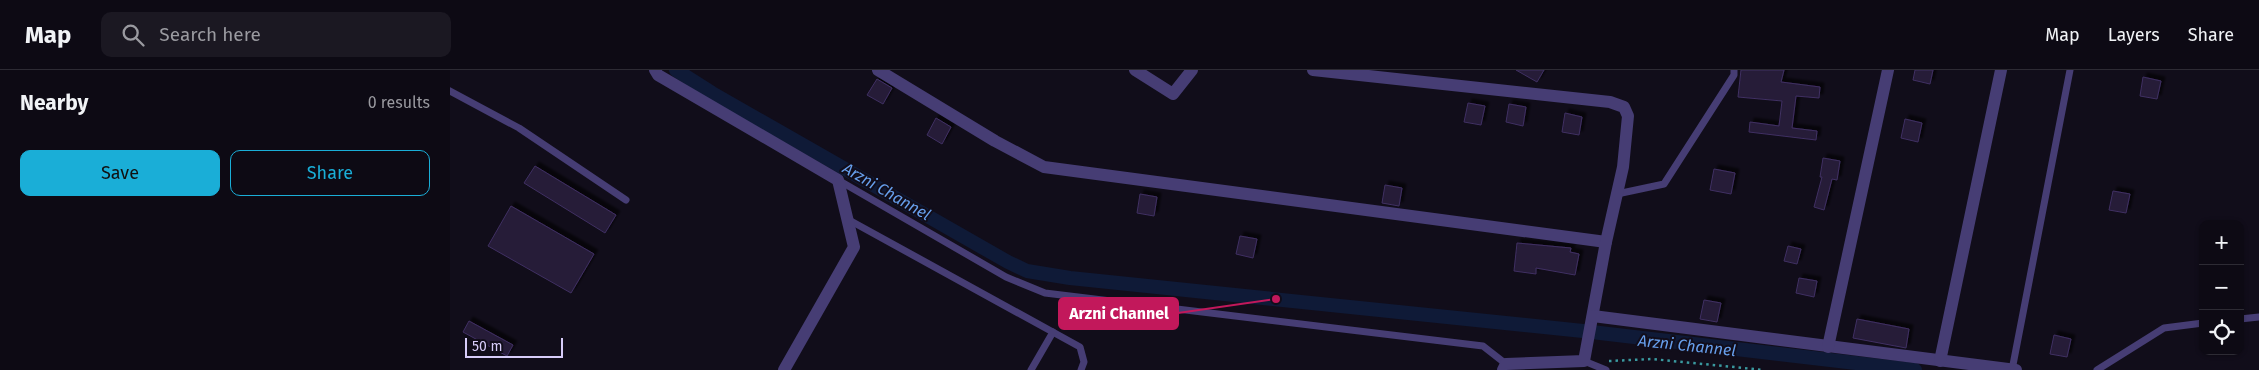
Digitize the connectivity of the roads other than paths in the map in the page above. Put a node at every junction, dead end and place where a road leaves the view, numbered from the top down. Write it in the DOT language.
graph roads {
  1 [pos="655,70"];
  2 [pos="878,70"];
  3 [pos="1135,70"];
  4 [pos="1192,70"];
  5 [pos="1313,70"];
  6 [pos="1734,70"];
  7 [pos="1888,70"];
  8 [pos="2001,70"];
  9 [pos="2070,70"];
  10 [pos="1347,72"];
  11 [pos="450,90"];
  12 [pos="838,180"];
  13 [pos="1617,194"];
  14 [pos="626,200"];
  15 [pos="849,220"];
  16 [pos="1606,242"];
  17 [pos="2259,316"];
  18 [pos="2244,318"];
  19 [pos="1592,321"];
  20 [pos="2199,324"];
  21 [pos="1053,332"];
  22 [pos="1828,347"];
  23 [pos="1584,361"];
  24 [pos="1940,361"];
  25 [pos="1504,367"];
  26 [pos="784,370"];
  27 [pos="1031,370"];
  28 [pos="1081,370"];
  29 [pos="1606,370"];
  30 [pos="2012,370"];
  31 [pos="2016,370"];
  32 [pos="2097,370"];
  1 -- 12 [label="street"];
  2 -- 16 [label="street"];
  3 -- 4 [label="street"];
  5 -- 10 [label="street"];
  6 -- 13 [label="lane"];
  7 -- 22 [label="street"];
  8 -- 24 [label="street"];
  9 -- 30 [label="lane"];
  10 -- 13 [label="street"];
  11 -- 14 [label="lane"];
  12 -- 15 [label="street"];
  12 -- 25 [label="lane"];
  13 -- 16 [label="street"];
  15 -- 21 [label="lane"];
  15 -- 26 [label="street"];
  16 -- 19 [label="street"];
  17 -- 18 [label="lane"];
  19 -- 22 [label="street"];
  19 -- 23 [label="street"];
  20 -- 32 [label="lane"];
  21 -- 27 [label="lane"];
  21 -- 28 [label="lane"];
  22 -- 24 [label="street"];
  23 -- 25 [label="street"];
  23 -- 29 [label="lane"];
  24 -- 30 [label="street"];
  30 -- 31 [label="street"];
}
